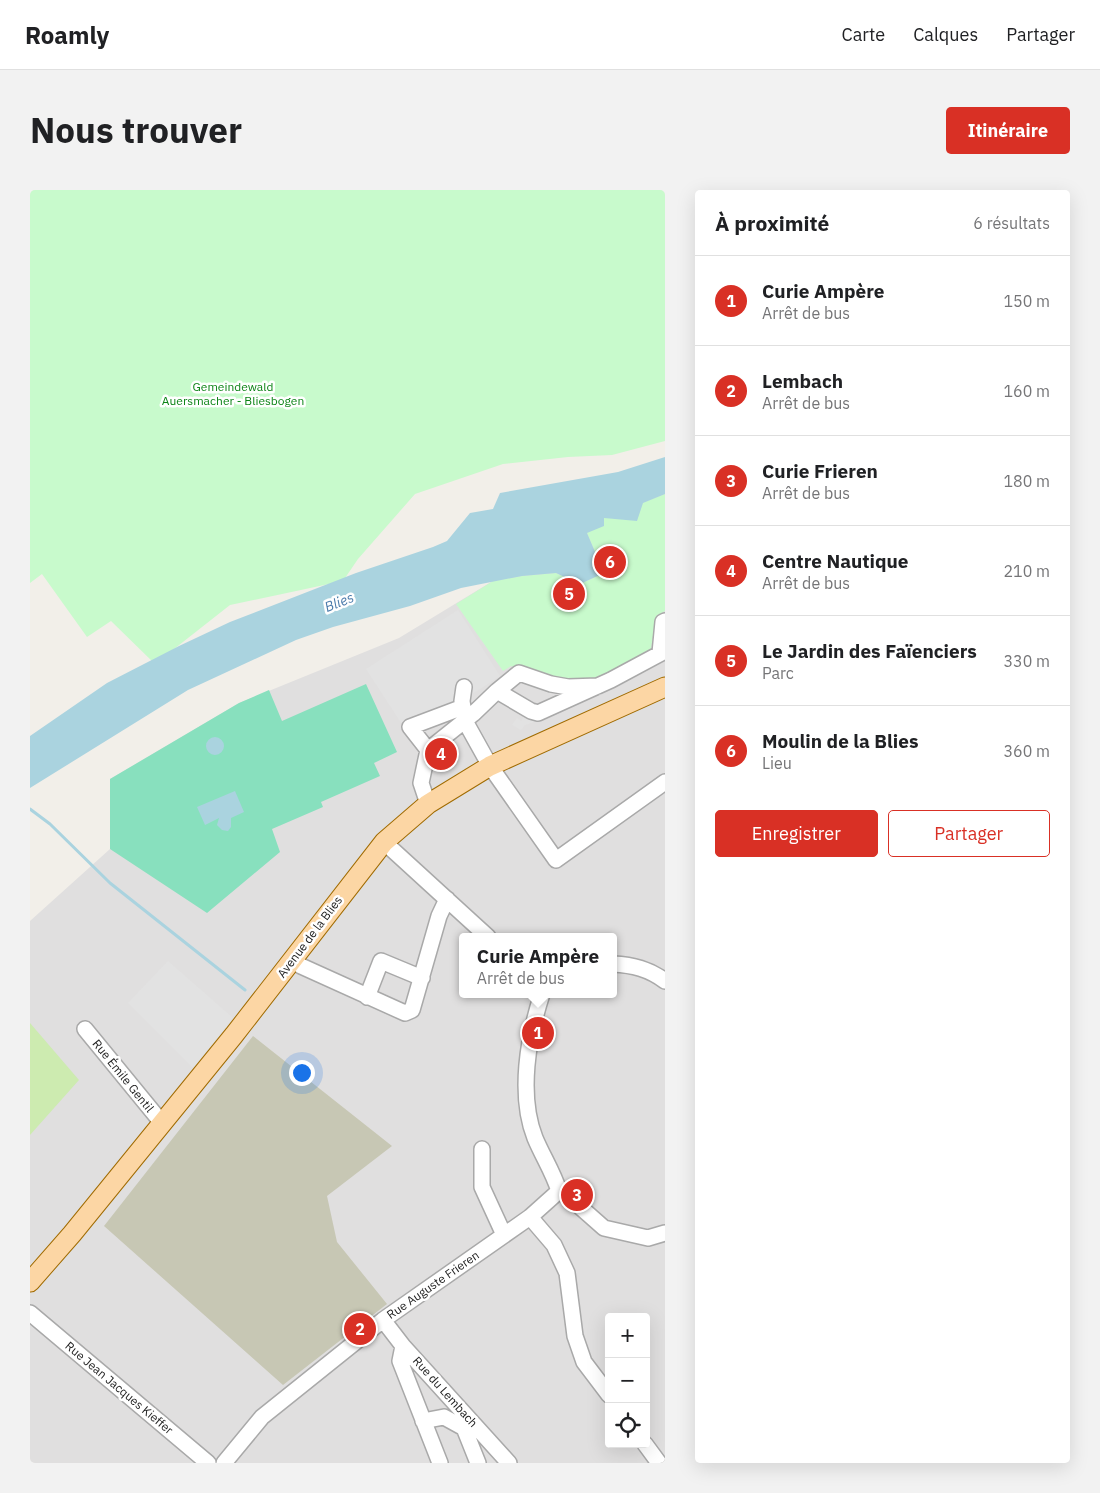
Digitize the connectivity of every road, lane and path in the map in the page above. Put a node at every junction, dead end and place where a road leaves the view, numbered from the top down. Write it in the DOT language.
graph roads {
  1 [pos="665,621"];
  2 [pos="663,652"];
  3 [pos="598,686"];
  4 [pos="464,687"];
  5 [pos="665,687"];
  6 [pos="497,691"];
  7 [pos="464,714"];
  8 [pos="428,750"];
  9 [pos="490,766"];
  10 [pos="665,782"];
  11 [pos="428,804"];
  12 [pos="384,842"];
  13 [pos="447,899"];
  14 [pos="484,933"];
  15 [pos="293,960"];
  16 [pos="617,964"];
  17 [pos="422,978"];
  18 [pos="665,981"];
  19 [pos="367,997"];
  20 [pos="541,998"];
  21 [pos="85,1029"];
  22 [pos="162,1123"];
  23 [pos="482,1149"];
  24 [pos="559,1191"];
  25 [pos="530,1217"];
  26 [pos="665,1233"];
  27 [pos="504,1235"];
  28 [pos="30,1282"];
  29 [pos="30,1313"];
  30 [pos="383,1320"];
  31 [pos="403,1346"];
  32 [pos="605,1390"];
  33 [pos="423,1421"];
  34 [pos="467,1424"];
  35 [pos="648,1448"];
  36 [pos="208,1463"];
  37 [pos="224,1463"];
  38 [pos="440,1463"];
  39 [pos="478,1463"];
  40 [pos="509,1463"];
  41 [pos="659,1463"];
  1 -- 2 [label="street"];
  2 -- 3 [label="street"];
  3 -- 6 [label="street"];
  3 -- 6 [label="street"];
  4 -- 7 [label="street"];
  5 -- 9 [label="main road, Avenue de la Blies"];
  6 -- 7 [label="street"];
  7 -- 8 [label="street"];
  7 -- 8 [label="street"];
  7 -- 9 [label="street"];
  8 -- 11 [label="street"];
  9 -- 10 [label="street"];
  9 -- 11 [label="main road, Avenue de la Blies"];
  11 -- 12 [label="main road, Avenue de la Blies"];
  12 -- 13 [label="street"];
  12 -- 15 [label="main road, Avenue de la Blies"];
  13 -- 14 [label="street"];
  13 -- 17 [label="street"];
  15 -- 19 [label="street"];
  15 -- 22 [label="main road, Avenue de la Blies"];
  16 -- 18 [label="street"];
  17 -- 19 [label="street"];
  17 -- 19 [label="street"];
  20 -- 24 [label="street"];
  21 -- 22 [label="street, Rue Émile Gentil"];
  22 -- 28 [label="main road, Avenue de la Blies"];
  23 -- 27 [label="street"];
  24 -- 25 [label="street, Rue Auguste Frieren"];
  24 -- 26 [label="street"];
  25 -- 27 [label="street, Rue Auguste Frieren"];
  25 -- 32 [label="street"];
  27 -- 30 [label="street, Rue Auguste Frieren"];
  29 -- 36 [label="street, Rue Jean Jacques Kieffer"];
  30 -- 31 [label="street, Rue du Lembach"];
  30 -- 37 [label="street, Rue Auguste Frieren"];
  31 -- 33 [label="street"];
  31 -- 34 [label="street, Rue du Lembach"];
  33 -- 34 [label="street"];
  33 -- 38 [label="street"];
  34 -- 39 [label="street"];
  34 -- 40 [label="street, Rue du Lembach"];
  35 -- 41 [label="street"];
}
